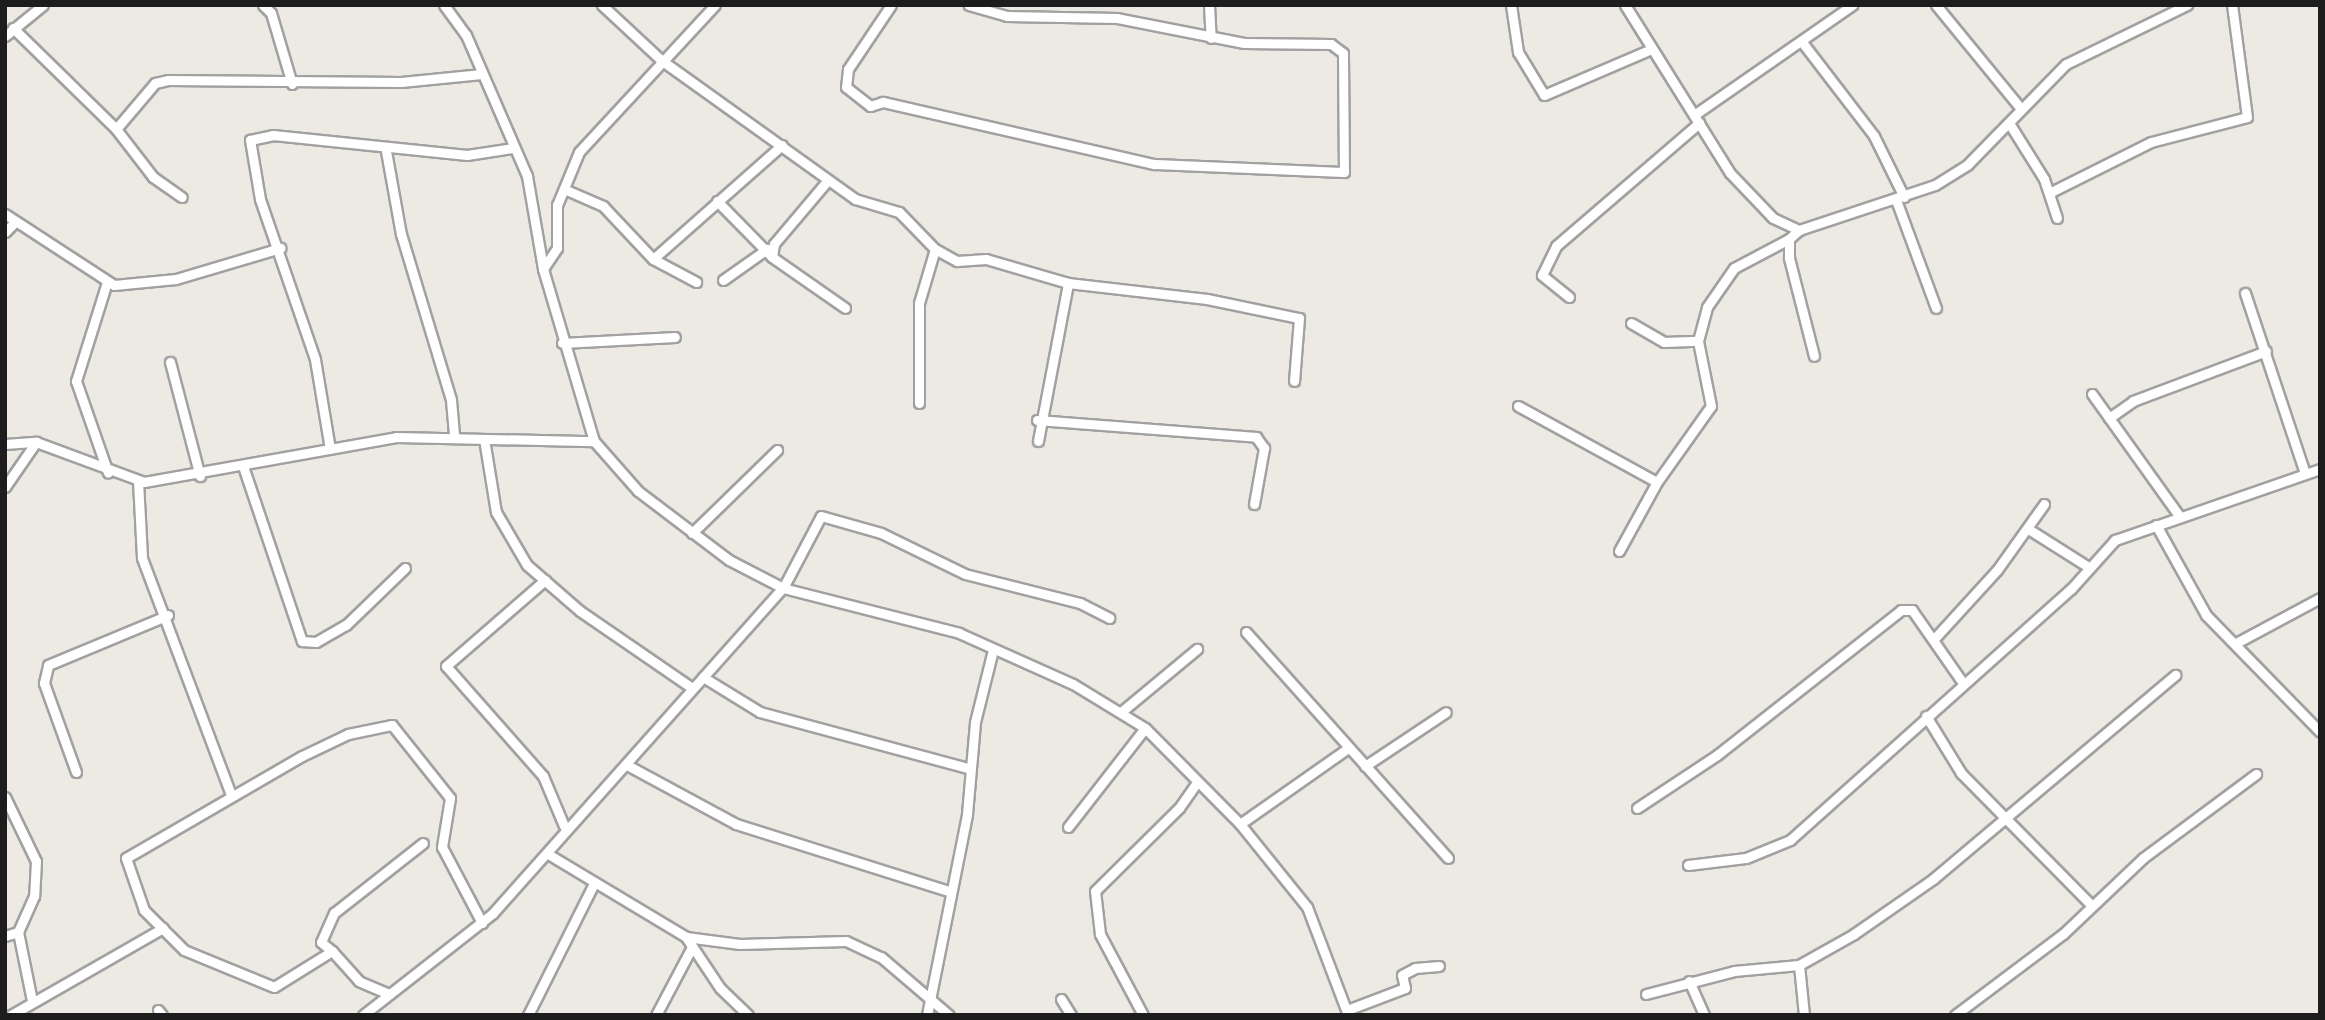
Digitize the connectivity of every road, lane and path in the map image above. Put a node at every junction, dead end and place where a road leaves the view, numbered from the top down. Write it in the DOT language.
graph roads {
  1 [pos="43,5"];
  2 [pos="263,5"];
  3 [pos="444,5"];
  4 [pos="602,5"];
  5 [pos="715,5"];
  6 [pos="891,5"];
  7 [pos="969,5"];
  8 [pos="1209,5"];
  9 [pos="1511,5"];
  10 [pos="1625,5"];
  11 [pos="1852,5"];
  12 [pos="1936,5"];
  13 [pos="2187,5"];
  14 [pos="2232,5"];
  15 [pos="13,28"];
  16 [pos="5,36"];
  17 [pos="1211,38"];
  18 [pos="1802,42"];
  19 [pos="1649,50"];
  20 [pos="662,60"];
  21 [pos="482,74"];
  22 [pos="292,84"];
  23 [pos="2021,109"];
  24 [pos="1696,119"];
  25 [pos="2009,123"];
  26 [pos="116,129"];
  27 [pos="782,145"];
  28 [pos="513,148"];
  29 [pos="386,150"];
  30 [pos="828,180"];
  31 [pos="564,189"];
  32 [pos="2049,193"];
  33 [pos="183,197"];
  34 [pos="1900,199"];
  35 [pos="717,201"];
  36 [pos="5,214"];
  37 [pos="2057,218"];
  38 [pos="13,224"];
  39 [pos="1798,230"];
  40 [pos="5,232"];
  41 [pos="1789,239"];
  42 [pos="280,248"];
  43 [pos="935,249"];
  44 [pos="768,254"];
  45 [pos="653,259"];
  46 [pos="543,270"];
  47 [pos="723,280"];
  48 [pos="107,282"];
  49 [pos="696,282"];
  50 [pos="1068,283"];
  51 [pos="2245,293"];
  52 [pos="1569,297"];
  53 [pos="845,308"];
  54 [pos="1936,308"];
  55 [pos="1631,323"];
  56 [pos="675,337"];
  57 [pos="1698,341"];
  58 [pos="562,343"];
  59 [pos="2266,351"];
  60 [pos="1814,356"];
  61 [pos="170,362"];
  62 [pos="1294,381"];
  63 [pos="2092,394"];
  64 [pos="919,403"];
  65 [pos="1518,406"];
  66 [pos="2109,418"];
  67 [pos="1037,420"];
  68 [pos="454,436"];
  69 [pos="484,439"];
  70 [pos="594,441"];
  71 [pos="1038,441"];
  72 [pos="36,442"];
  73 [pos="5,444"];
  74 [pos="330,449"];
  75 [pos="776,450"];
  76 [pos="243,466"];
  77 [pos="2320,469"];
  78 [pos="108,473"];
  79 [pos="2305,473"];
  80 [pos="200,476"];
  81 [pos="138,481"];
  82 [pos="1657,482"];
  83 [pos="5,487"];
  84 [pos="1254,504"];
  85 [pos="2044,504"];
  86 [pos="2179,517"];
  87 [pos="2155,525"];
  88 [pos="2030,530"];
  89 [pos="692,533"];
  90 [pos="1619,551"];
  91 [pos="2087,566"];
  92 [pos="405,568"];
  93 [pos="545,580"];
  94 [pos="783,588"];
  95 [pos="2320,598"];
  96 [pos="167,615"];
  97 [pos="1109,618"];
  98 [pos="1246,632"];
  99 [pos="1934,639"];
  100 [pos="2238,642"];
  101 [pos="1197,649"];
  102 [pos="993,650"];
  103 [pos="2175,675"];
  104 [pos="703,677"];
  105 [pos="1963,683"];
  106 [pos="692,688"];
  107 [pos="1121,712"];
  108 [pos="1446,712"];
  109 [pos="1926,716"];
  110 [pos="1145,728"];
  111 [pos="2320,732"];
  112 [pos="1348,748"];
  113 [pos="627,765"];
  114 [pos="1365,766"];
  115 [pos="967,768"];
  116 [pos="76,772"];
  117 [pos="2256,774"];
  118 [pos="1197,782"];
  119 [pos="231,795"];
  120 [pos="5,797"];
  121 [pos="1637,808"];
  122 [pos="2004,819"];
  123 [pos="1240,824"];
  124 [pos="564,827"];
  125 [pos="1068,827"];
  126 [pos="423,843"];
  127 [pos="548,853"];
  128 [pos="1448,858"];
  129 [pos="1688,865"];
  130 [pos="594,883"];
  131 [pos="948,891"];
  132 [pos="2091,905"];
  133 [pos="482,923"];
  134 [pos="163,928"];
  135 [pos="18,932"];
  136 [pos="5,936"];
  137 [pos="686,937"];
  138 [pos="692,947"];
  139 [pos="332,951"];
  140 [pos="1799,965"];
  141 [pos="1438,966"];
  142 [pos="1689,981"];
  143 [pos="389,994"];
  144 [pos="1646,994"];
  145 [pos="1061,999"];
  146 [pos="930,1000"];
  147 [pos="32,1001"];
  148 [pos="1348,1013"];
  149 [pos="11,1015"];
  150 [pos="363,1015"];
  151 [pos="528,1015"];
  152 [pos="656,1015"];
  153 [pos="748,1015"];
  154 [pos="927,1015"];
  155 [pos="949,1015"];
  156 [pos="1071,1015"];
  157 [pos="1143,1015"];
  158 [pos="1704,1015"];
  159 [pos="1804,1015"];
  160 [pos="1955,1015"];
  1 -- 15 [label="street"];
  2 -- 22 [label="street"];
  3 -- 21 [label="street"];
  4 -- 20 [label="street"];
  5 -- 20 [label="street"];
  6 -- 17 [label="street"];
  7 -- 17 [label="street"];
  8 -- 17 [label="street"];
  9 -- 19 [label="street"];
  10 -- 19 [label="street"];
  11 -- 18 [label="street"];
  12 -- 23 [label="street"];
  13 -- 23 [label="street"];
  14 -- 32 [label="street"];
  15 -- 16 [label="street"];
  15 -- 26 [label="street"];
  18 -- 24 [label="street"];
  18 -- 34 [label="street"];
  19 -- 24 [label="street"];
  20 -- 27 [label="street"];
  20 -- 31 [label="street"];
  21 -- 22 [label="street"];
  21 -- 28 [label="street"];
  22 -- 26 [label="street"];
  23 -- 25 [label="street"];
  24 -- 39 [label="street"];
  24 -- 52 [label="street"];
  25 -- 32 [label="street"];
  25 -- 34 [label="street"];
  26 -- 33 [label="street"];
  27 -- 30 [label="street"];
  27 -- 35 [label="street"];
  28 -- 29 [label="street"];
  28 -- 46 [label="street"];
  29 -- 42 [label="street"];
  29 -- 68 [label="street"];
  30 -- 43 [label="street"];
  30 -- 44 [label="street"];
  31 -- 45 [label="street"];
  31 -- 46 [label="street"];
  32 -- 37 [label="street"];
  34 -- 39 [label="street"];
  34 -- 54 [label="street"];
  35 -- 44 [label="street"];
  35 -- 45 [label="street"];
  36 -- 38 [label="street"];
  38 -- 40 [label="street"];
  38 -- 48 [label="street"];
  39 -- 41 [label="street"];
  41 -- 57 [label="street"];
  41 -- 60 [label="street"];
  42 -- 48 [label="street"];
  42 -- 74 [label="street"];
  43 -- 50 [label="street"];
  43 -- 64 [label="street"];
  44 -- 47 [label="street"];
  44 -- 53 [label="street"];
  45 -- 49 [label="street"];
  46 -- 58 [label="street"];
  48 -- 78 [label="street"];
  50 -- 62 [label="street"];
  50 -- 67 [label="street"];
  51 -- 59 [label="street"];
  55 -- 57 [label="street"];
  56 -- 58 [label="street"];
  57 -- 82 [label="street"];
  58 -- 70 [label="street"];
  59 -- 66 [label="street"];
  59 -- 79 [label="street"];
  61 -- 80 [label="street"];
  63 -- 66 [label="street"];
  65 -- 82 [label="street"];
  66 -- 86 [label="street"];
  67 -- 71 [label="street"];
  67 -- 84 [label="street"];
  68 -- 69 [label="street"];
  68 -- 74 [label="street"];
  69 -- 70 [label="street"];
  69 -- 93 [label="street"];
  70 -- 89 [label="street"];
  72 -- 73 [label="street"];
  72 -- 78 [label="street"];
  72 -- 83 [label="street"];
  74 -- 76 [label="street"];
  75 -- 89 [label="street"];
  76 -- 80 [label="street"];
  76 -- 92 [label="street"];
  77 -- 79 [label="street"];
  78 -- 81 [label="street"];
  79 -- 86 [label="street"];
  80 -- 81 [label="street"];
  81 -- 96 [label="street"];
  82 -- 90 [label="street"];
  85 -- 88 [label="street"];
  86 -- 87 [label="street"];
  87 -- 91 [label="street"];
  87 -- 100 [label="street"];
  88 -- 91 [label="street"];
  88 -- 99 [label="street"];
  89 -- 94 [label="street"];
  91 -- 105 [label="street"];
  93 -- 106 [label="street"];
  93 -- 124 [label="street"];
  94 -- 97 [label="street"];
  94 -- 102 [label="street"];
  94 -- 104 [label="street"];
  95 -- 100 [label="street"];
  96 -- 116 [label="street"];
  96 -- 119 [label="street"];
  98 -- 112 [label="street"];
  99 -- 105 [label="street"];
  99 -- 121 [label="street"];
  100 -- 111 [label="street"];
  101 -- 107 [label="street"];
  102 -- 107 [label="street"];
  102 -- 115 [label="street"];
  103 -- 122 [label="street"];
  104 -- 106 [label="street"];
  104 -- 115 [label="street"];
  105 -- 109 [label="street"];
  106 -- 113 [label="street"];
  107 -- 110 [label="street"];
  108 -- 114 [label="street"];
  109 -- 122 [label="street"];
  109 -- 129 [label="street"];
  110 -- 118 [label="street"];
  110 -- 125 [label="street"];
  112 -- 114 [label="street"];
  112 -- 123 [label="street"];
  113 -- 124 [label="street"];
  113 -- 131 [label="street"];
  114 -- 128 [label="street"];
  115 -- 131 [label="street"];
  117 -- 132 [label="street"];
  118 -- 123 [label="street"];
  118 -- 157 [label="street"];
  119 -- 133 [label="street"];
  119 -- 134 [label="street"];
  120 -- 135 [label="street"];
  122 -- 132 [label="street"];
  122 -- 140 [label="street"];
  123 -- 148 [label="street"];
  124 -- 127 [label="street"];
  126 -- 139 [label="street"];
  127 -- 130 [label="street"];
  127 -- 133 [label="street"];
  130 -- 137 [label="street"];
  130 -- 151 [label="street"];
  131 -- 146 [label="street"];
  132 -- 160 [label="street"];
  133 -- 143 [label="street"];
  134 -- 139 [label="street"];
  134 -- 147 [label="street"];
  135 -- 136 [label="street"];
  135 -- 147 [label="street"];
  137 -- 138 [label="street"];
  137 -- 146 [label="street"];
  138 -- 152 [label="street"];
  138 -- 153 [label="street"];
  139 -- 143 [label="street"];
  140 -- 142 [label="street"];
  140 -- 159 [label="street"];
  141 -- 148 [label="street"];
  142 -- 144 [label="street"];
  142 -- 158 [label="street"];
  143 -- 150 [label="street"];
  145 -- 156 [label="street"];
  146 -- 154 [label="street"];
  146 -- 155 [label="street"];
  147 -- 149 [label="street"];
}
